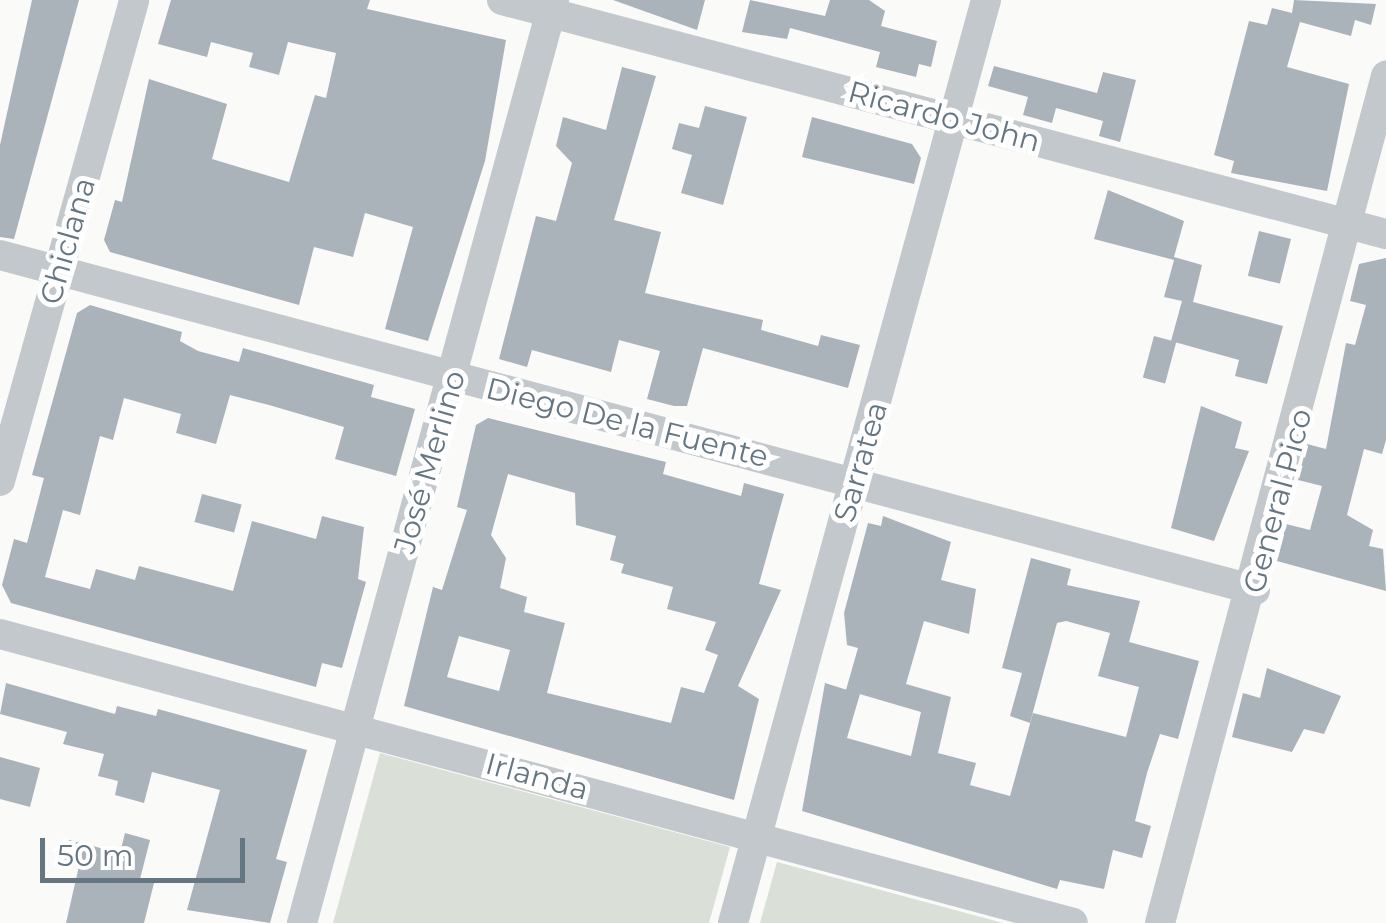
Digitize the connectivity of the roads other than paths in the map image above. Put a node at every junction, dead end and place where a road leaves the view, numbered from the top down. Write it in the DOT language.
graph roads {
  1 [pos="134,0"];
  2 [pos="502,0"];
  3 [pos="986,0"];
  4 [pos="552,6"];
  5 [pos="1386,76"];
  6 [pos="957,120"];
  7 [pos="1349,224"];
  8 [pos="1386,234"];
  9 [pos="0,255"];
  10 [pos="60,270"];
  11 [pos="454,378"];
  12 [pos="0,481"];
  13 [pos="855,481"];
  14 [pos="1255,590"];
  15 [pos="0,634"];
  16 [pos="354,729"];
  17 [pos="758,835"];
  18 [pos="302,923"];
  19 [pos="733,923"];
  20 [pos="1073,923"];
  21 [pos="1160,923"];
  1 -- 10 [label="street, Chiclana"];
  2 -- 4 [label="street, Ricardo John"];
  3 -- 6 [label="street, Sarratea"];
  4 -- 6 [label="street, Ricardo John"];
  4 -- 11 [label="street, José Merlino"];
  5 -- 7 [label="street, General Pico"];
  6 -- 7 [label="street, Ricardo John"];
  6 -- 13 [label="street, Sarratea"];
  7 -- 8 [label="street, Ricardo John"];
  7 -- 14 [label="street, General Pico"];
  9 -- 10 [label="street, Diego De la Fuente"];
  10 -- 11 [label="street, Diego De la Fuente"];
  10 -- 12 [label="street, Chiclana"];
  11 -- 13 [label="street, Diego De la Fuente"];
  11 -- 16 [label="street, José Merlino"];
  13 -- 14 [label="street, Diego De la Fuente"];
  13 -- 17 [label="street, Sarratea"];
  14 -- 21 [label="street, General Pico"];
  15 -- 16 [label="street, Irlanda"];
  16 -- 17 [label="street, Irlanda"];
  16 -- 18 [label="street, José Merlino"];
  17 -- 19 [label="street, Sarratea"];
  17 -- 20 [label="street, Irlanda"];
}
